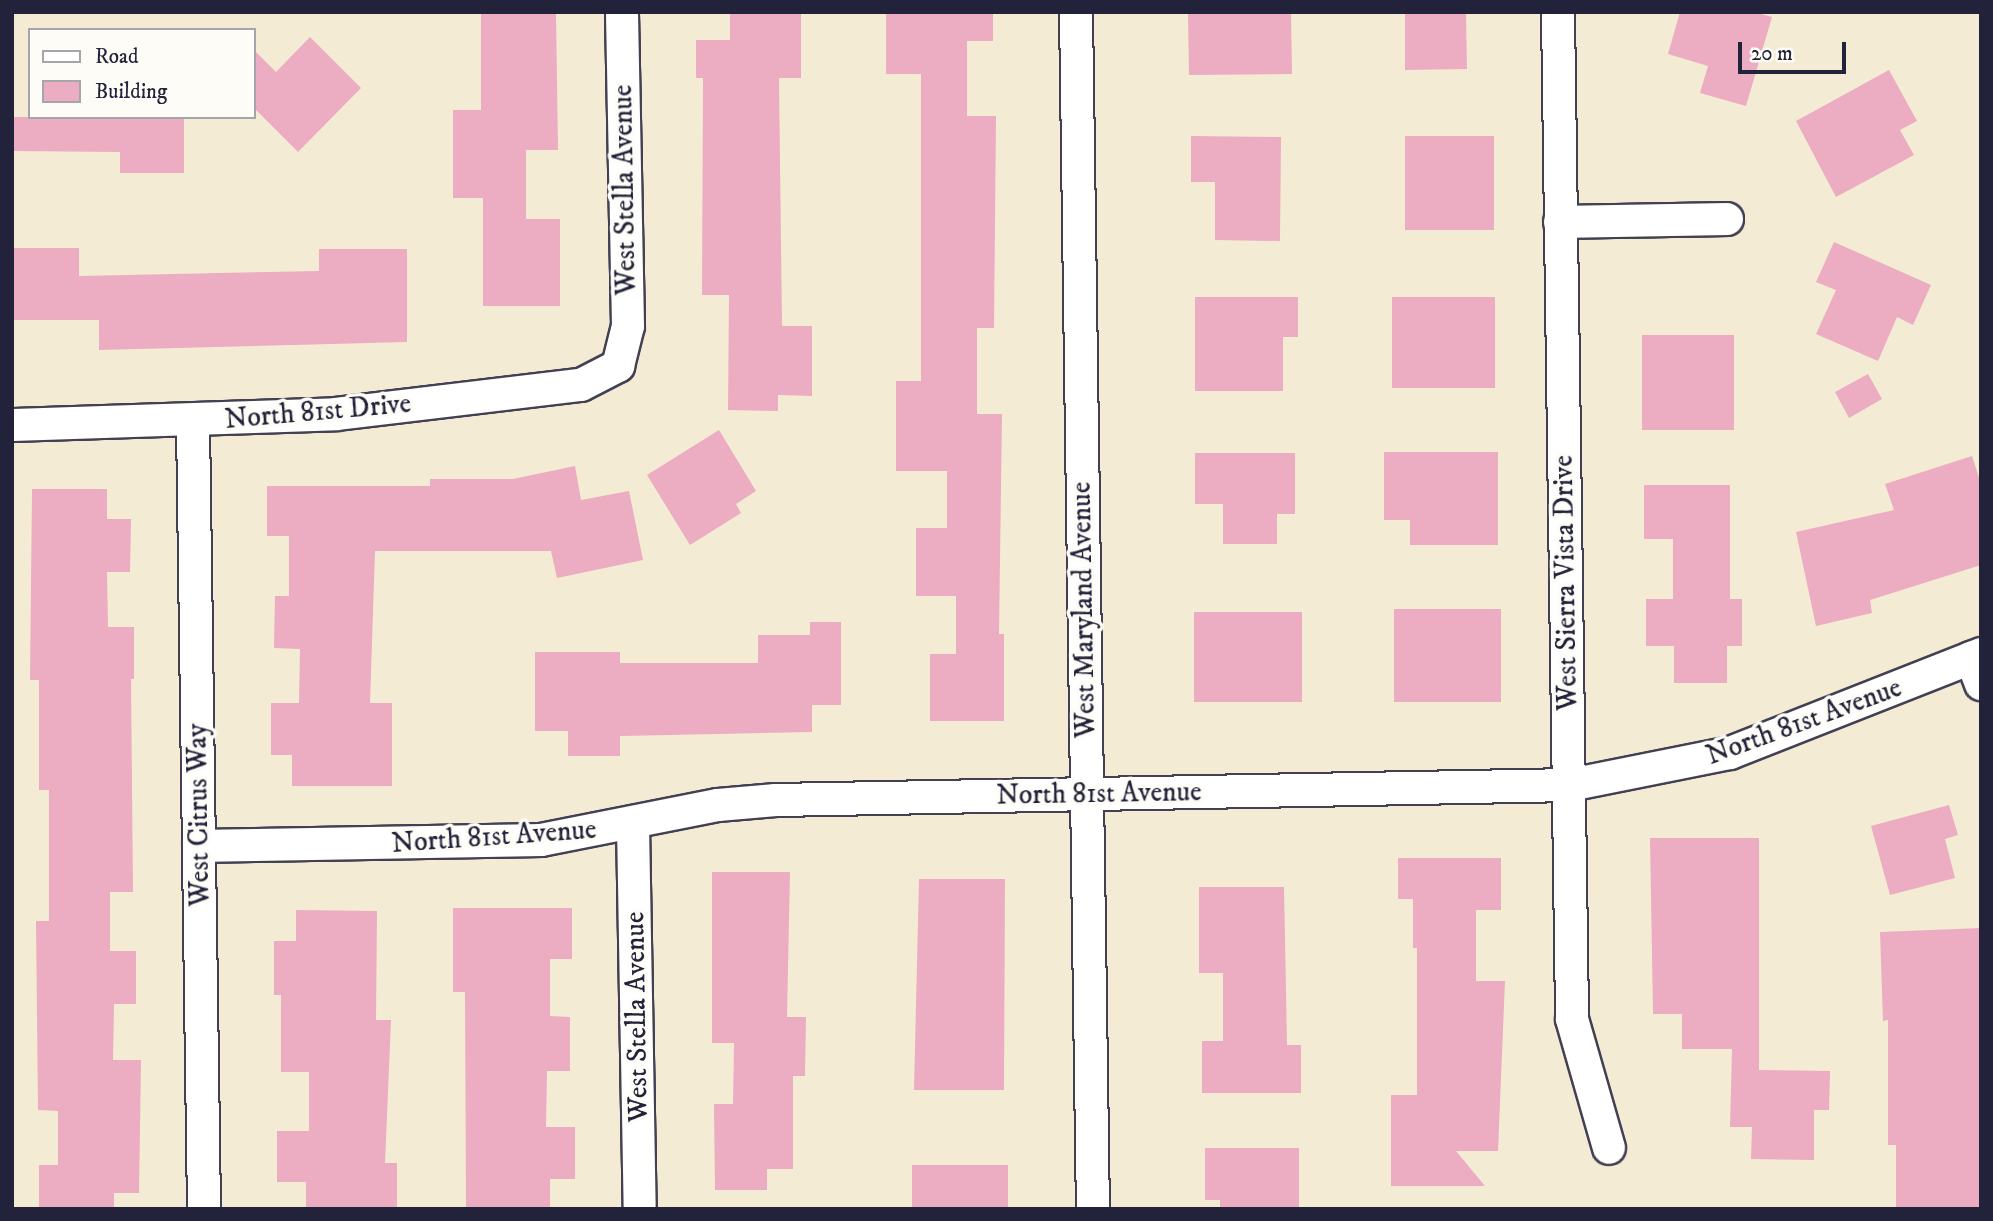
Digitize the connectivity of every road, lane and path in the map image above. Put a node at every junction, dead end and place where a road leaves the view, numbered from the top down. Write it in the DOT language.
graph roads {
  1 [pos="622,12"];
  2 [pos="1076,12"];
  3 [pos="1559,12"];
  4 [pos="1727,219"];
  5 [pos="1560,222"];
  6 [pos="618,366"];
  7 [pos="193,422"];
  8 [pos="12,425"];
  9 [pos="1977,665"];
  10 [pos="1570,785"];
  11 [pos="1087,794"];
  12 [pos="633,825"];
  13 [pos="199,846"];
  14 [pos="1609,1149"];
  15 [pos="204,1209"];
  16 [pos="640,1209"];
  17 [pos="1093,1209"];
  1 -- 6 [label="street, West Stella Avenue"];
  2 -- 11 [label="street, West Maryland Avenue"];
  3 -- 5 [label="street, West Sierra Vista Drive"];
  4 -- 5 [label="street"];
  5 -- 10 [label="street, West Sierra Vista Drive"];
  6 -- 7 [label="street, North 81st Drive"];
  7 -- 8 [label="street, North 81st Drive"];
  7 -- 13 [label="street, West Citrus Way"];
  9 -- 10 [label="street, North 81st Avenue"];
  10 -- 11 [label="street, North 81st Avenue"];
  10 -- 14 [label="street, West Sierra Vista Drive"];
  11 -- 12 [label="street, North 81st Avenue"];
  11 -- 17 [label="street, West Maryland Avenue"];
  12 -- 13 [label="street, North 81st Avenue"];
  12 -- 16 [label="street, West Stella Avenue"];
  13 -- 15 [label="street, West Citrus Way"];
}
